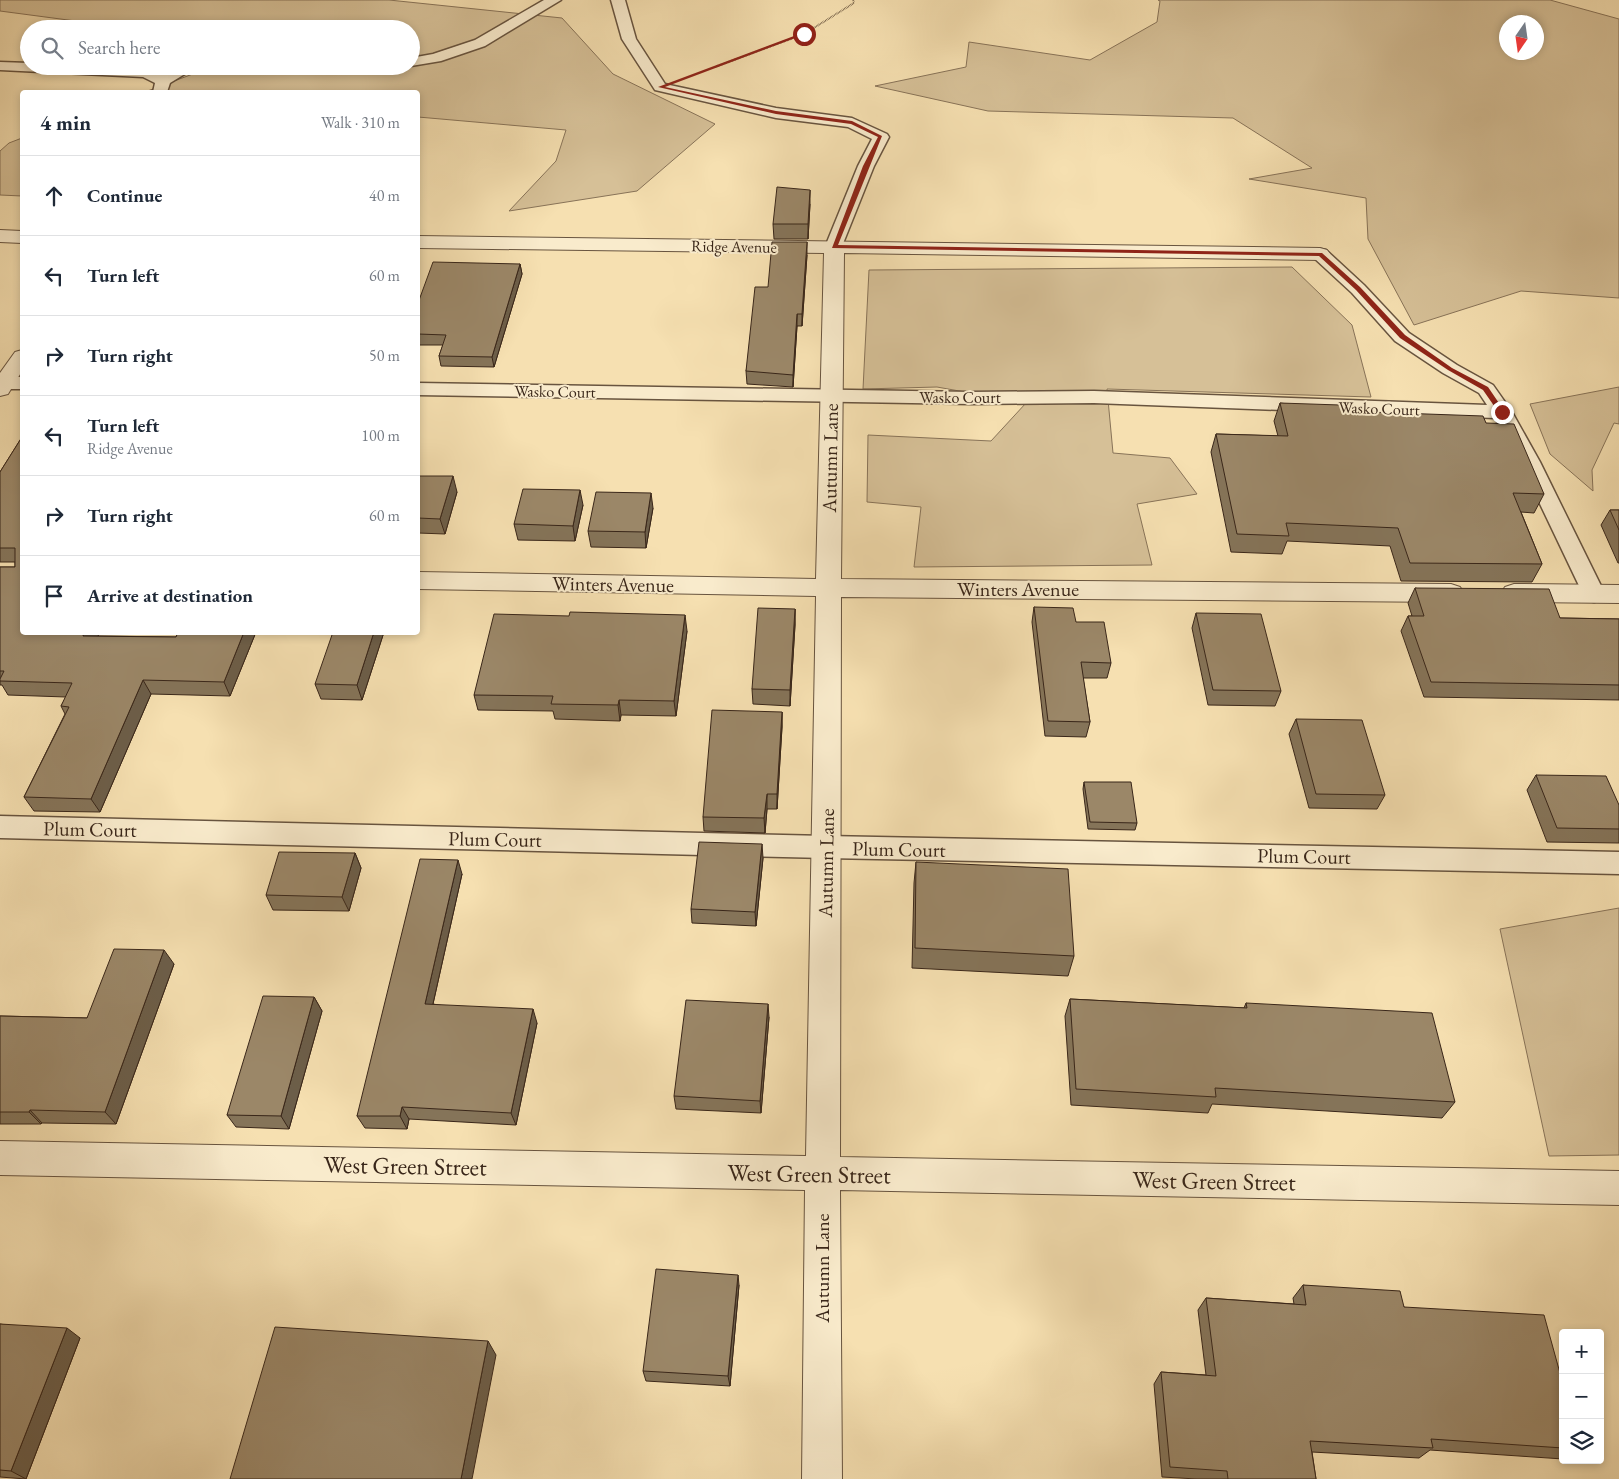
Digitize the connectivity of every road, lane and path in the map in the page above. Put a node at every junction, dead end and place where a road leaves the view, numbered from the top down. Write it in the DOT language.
graph roads {
  1 [pos="554,0"];
  2 [pos="618,0"];
  3 [pos="853,0"];
  4 [pos="420,61"];
  5 [pos="0,66"];
  6 [pos="20,67"];
  7 [pos="148,75"];
  8 [pos="178,75"];
  9 [pos="161,87"];
  10 [pos="660,87"];
  11 [pos="0,236"];
  12 [pos="20,237"];
  13 [pos="420,242"];
  14 [pos="834,247"];
  15 [pos="1320,254"];
  16 [pos="20,360"];
  17 [pos="7,385"];
  18 [pos="420,389"];
  19 [pos="832,395"];
  20 [pos="1502,412"];
  21 [pos="420,580"];
  22 [pos="827,588"];
  23 [pos="1594,594"];
  24 [pos="1619,594"];
  25 [pos="0,827"];
  26 [pos="826,847"];
  27 [pos="1619,863"];
  28 [pos="0,1158"];
  29 [pos="822,1174"];
  30 [pos="1619,1188"];
  31 [pos="822,1479"];
  1 -- 4 [label="lane"];
  2 -- 10 [label="lane"];
  3 -- 10 [label="path"];
  5 -- 6 [label="lane"];
  7 -- 9 [label="lane"];
  8 -- 9 [label="lane"];
  10 -- 14 [label="lane"];
  11 -- 12 [label="street"];
  13 -- 14 [label="street, Ridge Avenue"];
  14 -- 15 [label="street, Ridge Avenue"];
  14 -- 19 [label="street, Autumn Lane"];
  15 -- 20 [label="lane"];
  16 -- 17 [label="street"];
  18 -- 19 [label="lane, Wasko Court"];
  19 -- 20 [label="lane, Wasko Court"];
  19 -- 22 [label="street, Autumn Lane"];
  20 -- 23 [label="lane"];
  21 -- 22 [label="street, Winters Avenue"];
  22 -- 23 [label="street, Winters Avenue"];
  22 -- 26 [label="street, Autumn Lane"];
  23 -- 24 [label="street, Winters Avenue"];
  25 -- 26 [label="lane, Plum Court"];
  26 -- 27 [label="lane, Plum Court"];
  26 -- 29 [label="street, Autumn Lane"];
  28 -- 29 [label="street, West Green Street"];
  29 -- 30 [label="street, West Green Street"];
  29 -- 31 [label="street, Autumn Lane"];
}
